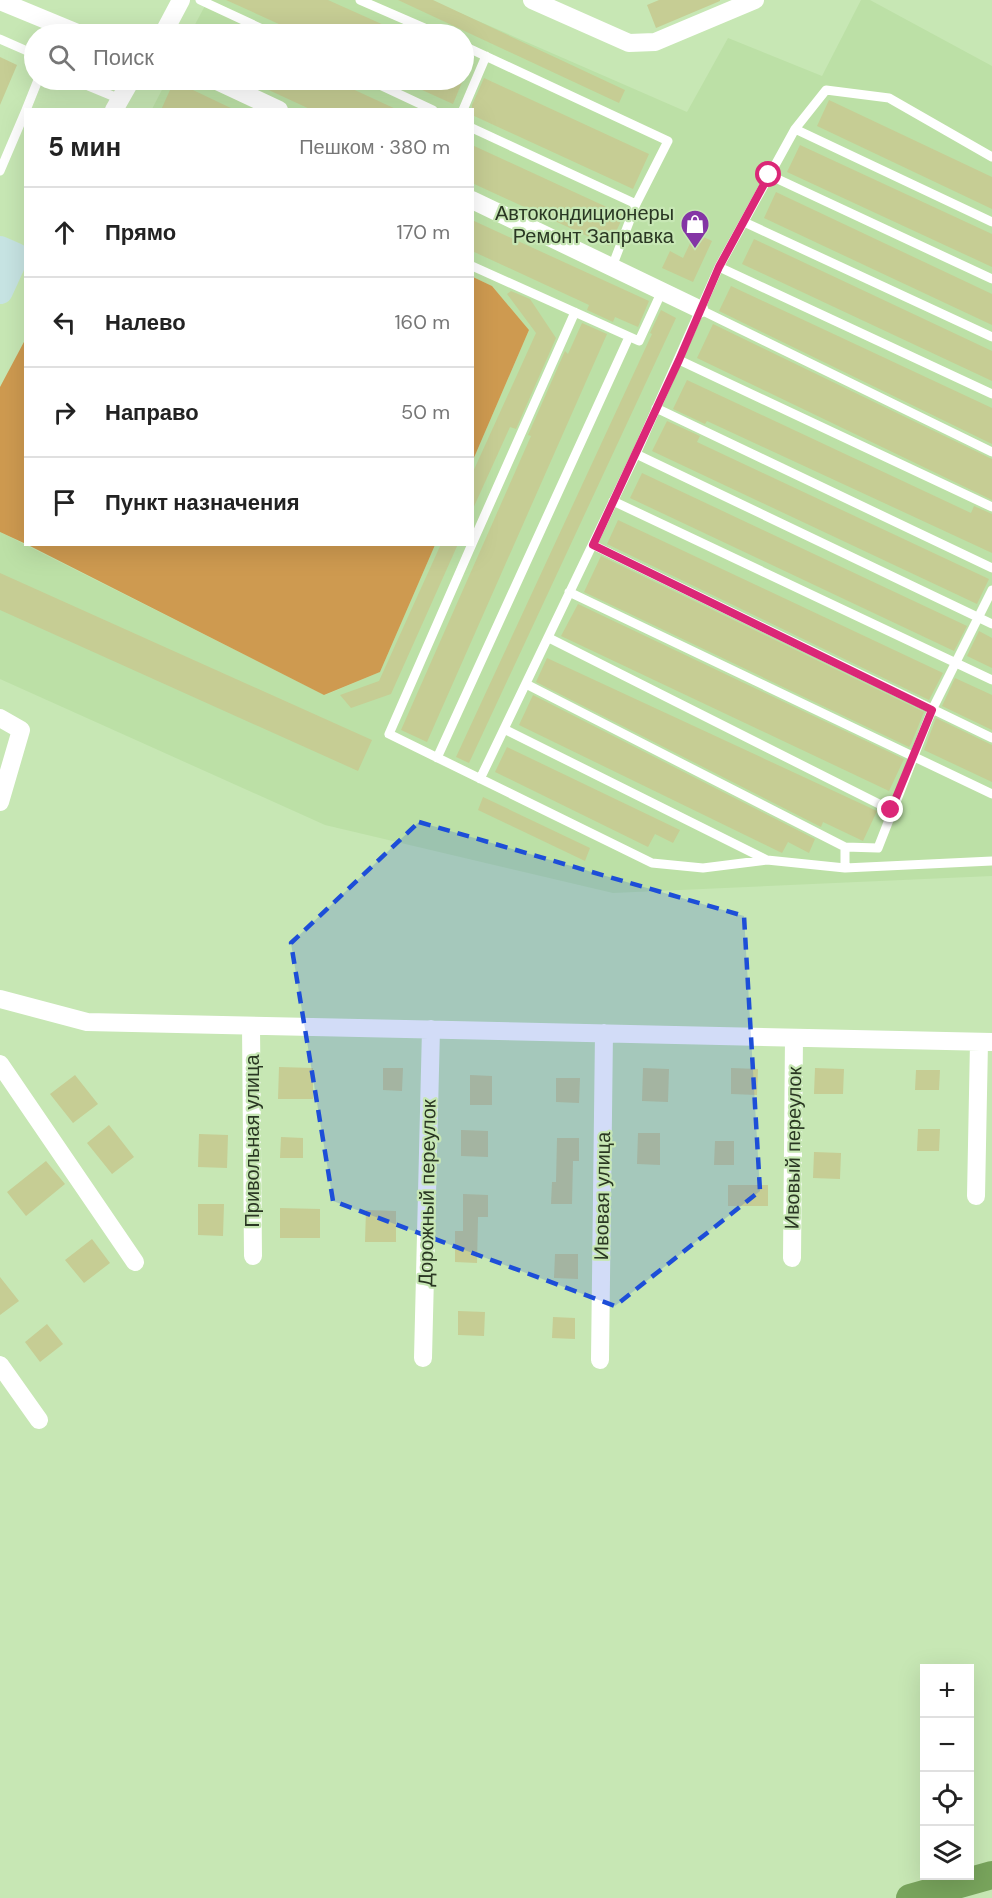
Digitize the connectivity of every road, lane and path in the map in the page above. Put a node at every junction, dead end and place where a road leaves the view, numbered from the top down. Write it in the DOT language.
graph roads {
  1 [pos="0,0"];
  2 [pos="181,0"];
  3 [pos="200,0"];
  4 [pos="360,0"];
  5 [pos="532,0"];
  6 [pos="755,0"];
  7 [pos="56,24"];
  8 [pos="168,24"];
  9 [pos="252,24"];
  10 [pos="415,24"];
  11 [pos="0,39"];
  12 [pos="24,50"];
  13 [pos="474,51"];
  14 [pos="486,56"];
  15 [pos="474,84"];
  16 [pos="34,90"];
  17 [pos="92,90"];
  18 [pos="125,90"];
  19 [pos="236,90"];
  20 [pos="390,90"];
  21 [pos="472,90"];
  22 [pos="117,104"];
  23 [pos="27,108"];
  24 [pos="275,108"];
  25 [pos="429,108"];
  26 [pos="464,108"];
  27 [pos="24,115"];
  28 [pos="474,129"];
  29 [pos="795,129"];
  30 [pos="992,157"];
  31 [pos="0,171"];
  32 [pos="769,175"];
  33 [pos="474,201"];
  34 [pos="636,204"];
  35 [pos="744,222"];
  36 [pos="992,222"];
  37 [pos="14,249"];
  38 [pos="474,267"];
  39 [pos="612,267"];
  40 [pos="719,267"];
  41 [pos="992,279"];
  42 [pos="1,290"];
  43 [pos="662,291"];
  44 [pos="699,309"];
  45 [pos="575,312"];
  46 [pos="629,337"];
  47 [pos="992,337"];
  48 [pos="679,360"];
  49 [pos="992,394"];
  50 [pos="656,408"];
  51 [pos="992,452"];
  52 [pos="636,454"];
  53 [pos="613,501"];
  54 [pos="992,507"];
  55 [pos="474,539"];
  56 [pos="593,545"];
  57 [pos="471,546"];
  58 [pos="992,567"];
  59 [pos="992,590"];
  60 [pos="569,592"];
  61 [pos="978,618"];
  62 [pos="992,624"];
  63 [pos="549,638"];
  64 [pos="957,663"];
  65 [pos="992,680"];
  66 [pos="526,684"];
  67 [pos="932,710"];
  68 [pos="0,718"];
  69 [pos="504,729"];
  70 [pos="992,738"];
  71 [pos="912,757"];
  72 [pos="437,758"];
  73 [pos="480,779"];
  74 [pos="992,794"];
  75 [pos="0,802"];
  76 [pos="891,810"];
  77 [pos="845,847"];
  78 [pos="767,860"];
  79 [pos="992,861"];
  80 [pos="845,868"];
  81 [pos="0,999"];
  82 [pos="251,1026"];
  83 [pos="431,1029"];
  84 [pos="604,1033"];
  85 [pos="794,1038"];
  86 [pos="986,1042"];
  87 [pos="0,1064"];
  88 [pos="976,1196"];
  89 [pos="253,1256"];
  90 [pos="792,1258"];
  91 [pos="135,1262"];
  92 [pos="423,1358"];
  93 [pos="600,1360"];
  94 [pos="0,1365"];
  95 [pos="39,1420"];
  1 -- 7 [label="street"];
  2 -- 8 [label="street"];
  3 -- 9 [label="lane"];
  4 -- 10 [label="lane"];
  5 -- 6 [label="street"];
  11 -- 12 [label="lane"];
  13 -- 14 [label="lane"];
  14 -- 15 [label="lane"];
  14 -- 34 [label="lane"];
  16 -- 23 [label="lane"];
  17 -- 22 [label="lane"];
  18 -- 22 [label="street"];
  19 -- 24 [label="street"];
  20 -- 25 [label="lane"];
  21 -- 26 [label="lane"];
  27 -- 31 [label="lane"];
  28 -- 34 [label="lane"];
  29 -- 30 [label="lane"];
  29 -- 32 [label="lane"];
  29 -- 36 [label="lane"];
  32 -- 35 [label="lane"];
  32 -- 41 [label="lane"];
  33 -- 39 [label="street"];
  34 -- 39 [label="lane"];
  35 -- 40 [label="lane"];
  35 -- 47 [label="lane"];
  37 -- 42 [label="main road"];
  38 -- 45 [label="lane"];
  39 -- 43 [label="street"];
  40 -- 44 [label="lane"];
  40 -- 49 [label="lane"];
  43 -- 44 [label="street"];
  43 -- 46 [label="lane"];
  44 -- 48 [label="lane"];
  44 -- 51 [label="lane"];
  45 -- 46 [label="lane"];
  45 -- 55 [label="lane"];
  46 -- 72 [label="lane"];
  48 -- 50 [label="lane"];
  48 -- 54 [label="lane"];
  50 -- 52 [label="lane"];
  50 -- 58 [label="lane"];
  52 -- 53 [label="lane"];
  52 -- 61 [label="lane"];
  53 -- 56 [label="lane"];
  53 -- 64 [label="lane"];
  56 -- 60 [label="lane"];
  56 -- 67 [label="lane"];
  57 -- 72 [label="lane"];
  59 -- 61 [label="lane"];
  60 -- 63 [label="lane"];
  60 -- 71 [label="lane"];
  61 -- 62 [label="lane"];
  61 -- 64 [label="lane"];
  63 -- 66 [label="lane"];
  63 -- 76 [label="lane"];
  64 -- 65 [label="lane"];
  64 -- 67 [label="lane"];
  66 -- 69 [label="lane"];
  66 -- 77 [label="lane"];
  67 -- 70 [label="lane"];
  67 -- 71 [label="lane"];
  68 -- 75 [label="street"];
  69 -- 73 [label="lane"];
  69 -- 78 [label="lane"];
  71 -- 74 [label="lane"];
  71 -- 76 [label="lane"];
  72 -- 73 [label="lane"];
  73 -- 78 [label="lane"];
  76 -- 77 [label="lane"];
  77 -- 80 [label="lane"];
  78 -- 80 [label="lane"];
  79 -- 80 [label="lane"];
  81 -- 82 [label="street"];
  82 -- 83 [label="street"];
  82 -- 89 [label="street, Привольная улица"];
  83 -- 84 [label="street"];
  83 -- 92 [label="street, Дорожный переулок"];
  84 -- 85 [label="street"];
  84 -- 93 [label="street, Ивовая улица"];
  85 -- 86 [label="street"];
  85 -- 90 [label="street, Ивовый переулок"];
  86 -- 88 [label="street"];
  87 -- 91 [label="street"];
  94 -- 95 [label="street"];
}
